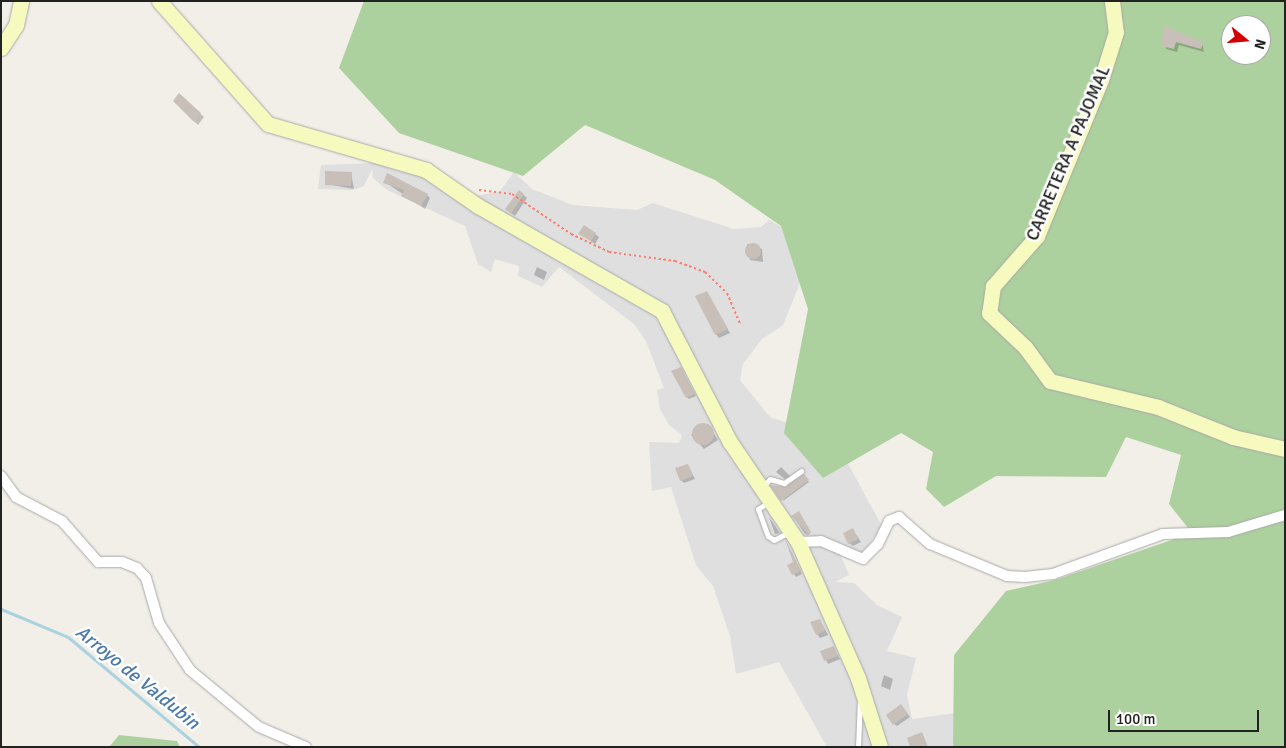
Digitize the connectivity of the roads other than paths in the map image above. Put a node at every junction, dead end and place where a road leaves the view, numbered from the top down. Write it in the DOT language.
graph roads {
  1 [pos="21,1"];
  2 [pos="160,1"];
  3 [pos="1112,1"];
  4 [pos="1,48"];
  5 [pos="1285,449"];
  6 [pos="801,471"];
  7 [pos="1,476"];
  8 [pos="762,487"];
  9 [pos="771,501"];
  10 [pos="1285,515"];
  11 [pos="795,536"];
  12 [pos="862,694"];
  13 [pos="306,747"];
  14 [pos="858,747"];
  15 [pos="880,747"];
  1 -- 4 [label="street"];
  2 -- 8 [label="street"];
  3 -- 5 [label="street, CARRETERA A PAJOMAL"];
  6 -- 8 [label="lane"];
  7 -- 13 [label="street"];
  8 -- 9 [label="street"];
  9 -- 11 [label="street"];
  9 -- 11 [label="lane"];
  10 -- 11 [label="street"];
  11 -- 12 [label="street"];
  12 -- 14 [label="lane"];
  12 -- 15 [label="street"];
}
